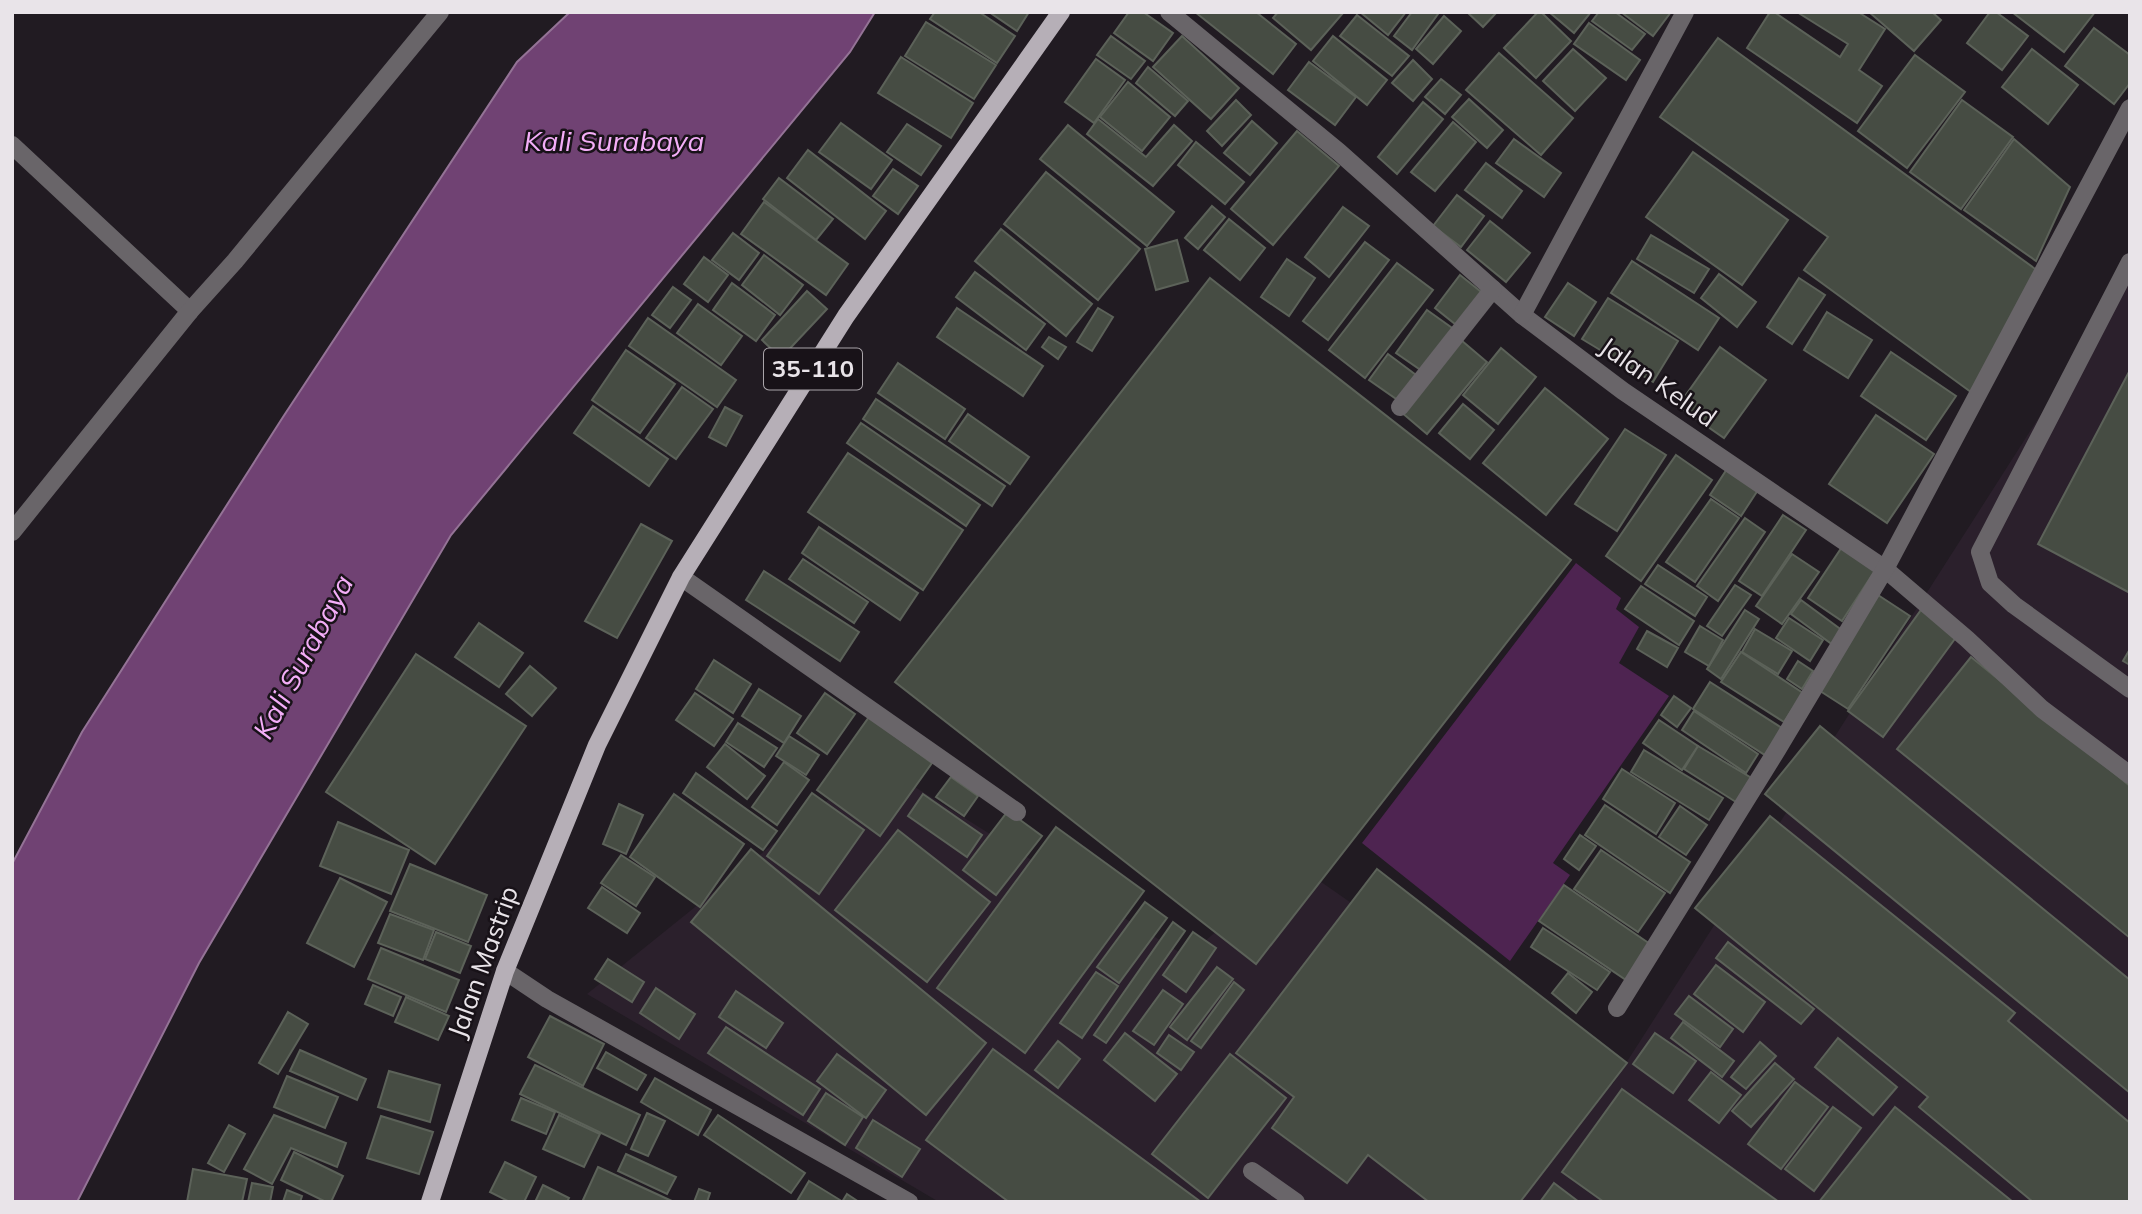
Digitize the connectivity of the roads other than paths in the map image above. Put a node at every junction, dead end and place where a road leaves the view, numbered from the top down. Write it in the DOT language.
graph roads {
  1 [pos="440,12"];
  2 [pos="1061,12"];
  3 [pos="1170,12"];
  4 [pos="1685,12"];
  5 [pos="2130,108"];
  6 [pos="12,145"];
  7 [pos="2130,262"];
  8 [pos="1493,289"];
  9 [pos="190,311"];
  10 [pos="1522,315"];
  11 [pos="1400,407"];
  12 [pos="12,532"];
  13 [pos="1885,569"];
  14 [pos="681,577"];
  15 [pos="2130,689"];
  16 [pos="2130,775"];
  17 [pos="1017,812"];
  18 [pos="505,971"];
  19 [pos="1616,1008"];
  20 [pos="1252,1171"];
  21 [pos="430,1202"];
  22 [pos="909,1202"];
  23 [pos="1296,1202"];
  1 -- 9 [label="street"];
  2 -- 14 [label="main road, 35-110"];
  3 -- 8 [label="street, Jalan Kelud"];
  4 -- 10 [label="street"];
  5 -- 13 [label="street"];
  6 -- 9 [label="street"];
  7 -- 15 [label="street"];
  8 -- 10 [label="street, Jalan Kelud"];
  8 -- 11 [label="street"];
  9 -- 12 [label="street"];
  10 -- 13 [label="street, Jalan Kelud"];
  13 -- 16 [label="street, Jalan Kelud"];
  13 -- 19 [label="street"];
  14 -- 17 [label="street"];
  14 -- 18 [label="main road, Jalan Mastrip / 35-110"];
  18 -- 21 [label="main road, Jalan Mastrip"];
  18 -- 22 [label="street"];
  20 -- 23 [label="street"];
}
